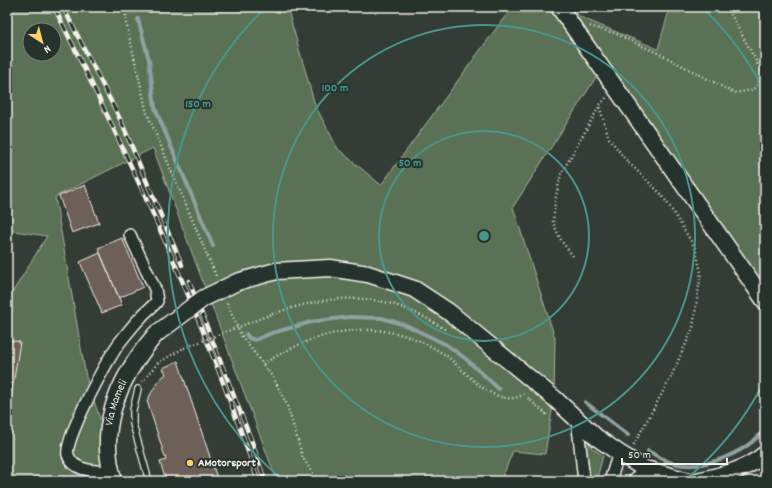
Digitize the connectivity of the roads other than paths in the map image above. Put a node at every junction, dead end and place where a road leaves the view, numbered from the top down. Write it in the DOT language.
graph roads {
  1 [pos="564,13"];
  2 [pos="130,235"];
  3 [pos="765,301"];
  4 [pos="138,390"];
  5 [pos="577,419"];
  6 [pos="765,454"];
  7 [pos="623,455"];
  8 [pos="645,469"];
  9 [pos="112,476"];
  10 [pos="149,481"];
  11 [pos="584,481"];
  12 [pos="610,481"];
  13 [pos="633,481"];
  14 [pos="688,481"];
  15 [pos="696,481"];
  1 -- 3 [label="main road"];
  2 -- 9 [label="street"];
  4 -- 10 [label="lane"];
  5 -- 7 [label="main road, Via Mameli"];
  5 -- 9 [label="main road, Via Mameli, bridge"];
  5 -- 11 [label="street"];
  6 -- 15 [label="main road"];
  7 -- 8 [label="main road, Via Mameli"];
  7 -- 12 [label="street"];
  8 -- 13 [label="street"];
  8 -- 14 [label="main road, Via Mameli"];
}
